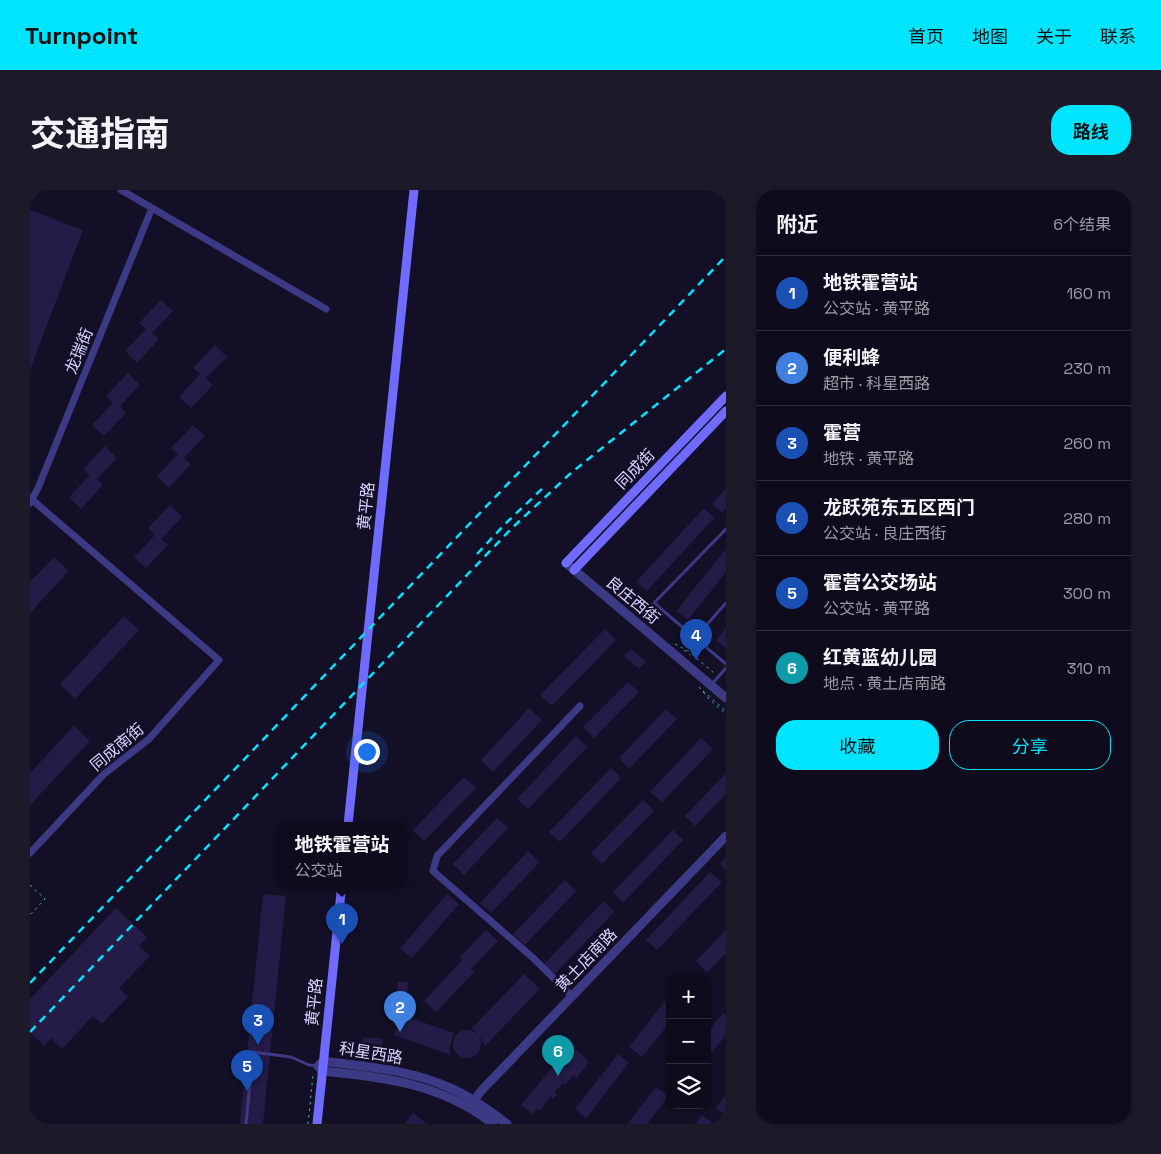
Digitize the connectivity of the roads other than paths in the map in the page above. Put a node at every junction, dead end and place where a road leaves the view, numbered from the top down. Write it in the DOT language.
graph roads {
  1 [pos="121,190"];
  2 [pos="408,190"];
  3 [pos="414,190"];
  4 [pos="152,208"];
  5 [pos="326,309"];
  6 [pos="726,396"];
  7 [pos="726,411"];
  8 [pos="31,500"];
  9 [pos="726,529"];
  10 [pos="566,563"];
  11 [pos="574,570"];
  12 [pos="726,602"];
  13 [pos="695,638"];
  14 [pos="726,664"];
  15 [pos="726,668"];
  16 [pos="707,688"];
  17 [pos="726,698"];
  18 [pos="580,706"];
  19 [pos="342,822"];
  20 [pos="348,822"];
  21 [pos="726,836"];
  22 [pos="30,853"];
  23 [pos="336,887"];
  24 [pos="342,887"];
  25 [pos="572,996"];
  26 [pos="321,1066"];
  27 [pos="472,1104"];
  28 [pos="246,1124"];
  29 [pos="312,1124"];
  30 [pos="316,1124"];
  31 [pos="493,1124"];
  32 [pos="507,1124"];
  1 -- 4 [label="street"];
  2 -- 19 [label="main road, 黄平路"];
  3 -- 20 [label="main road, 黄平路"];
  4 -- 5 [label="street"];
  4 -- 8 [label="street, 龙瑞街"];
  6 -- 10 [label="main road, 同成街"];
  7 -- 11 [label="main road, 同成街"];
  8 -- 22 [label="street, 同成南街"];
  9 -- 13 [label="lane"];
  10 -- 11 [label="street, 良庄西街"];
  11 -- 16 [label="street, 良庄西街"];
  12 -- 13 [label="lane"];
  13 -- 14 [label="lane"];
  15 -- 16 [label="lane"];
  16 -- 17 [label="street, 良庄西街"];
  18 -- 25 [label="street"];
  21 -- 25 [label="street, 黄土店南路"];
  23 -- 26 [label="main road, 黄平路"];
  24 -- 26 [label="main road, 黄平路"];
  25 -- 27 [label="street, 黄土店南路"];
  26 -- 27 [label="street, 科星西路"];
  26 -- 28 [label="lane"];
  26 -- 29 [label="main road, 黄平路"];
  26 -- 30 [label="main road, 黄平路"];
  27 -- 31 [label="street, 科星西路"];
  27 -- 32 [label="street, 科星西路"];
}
